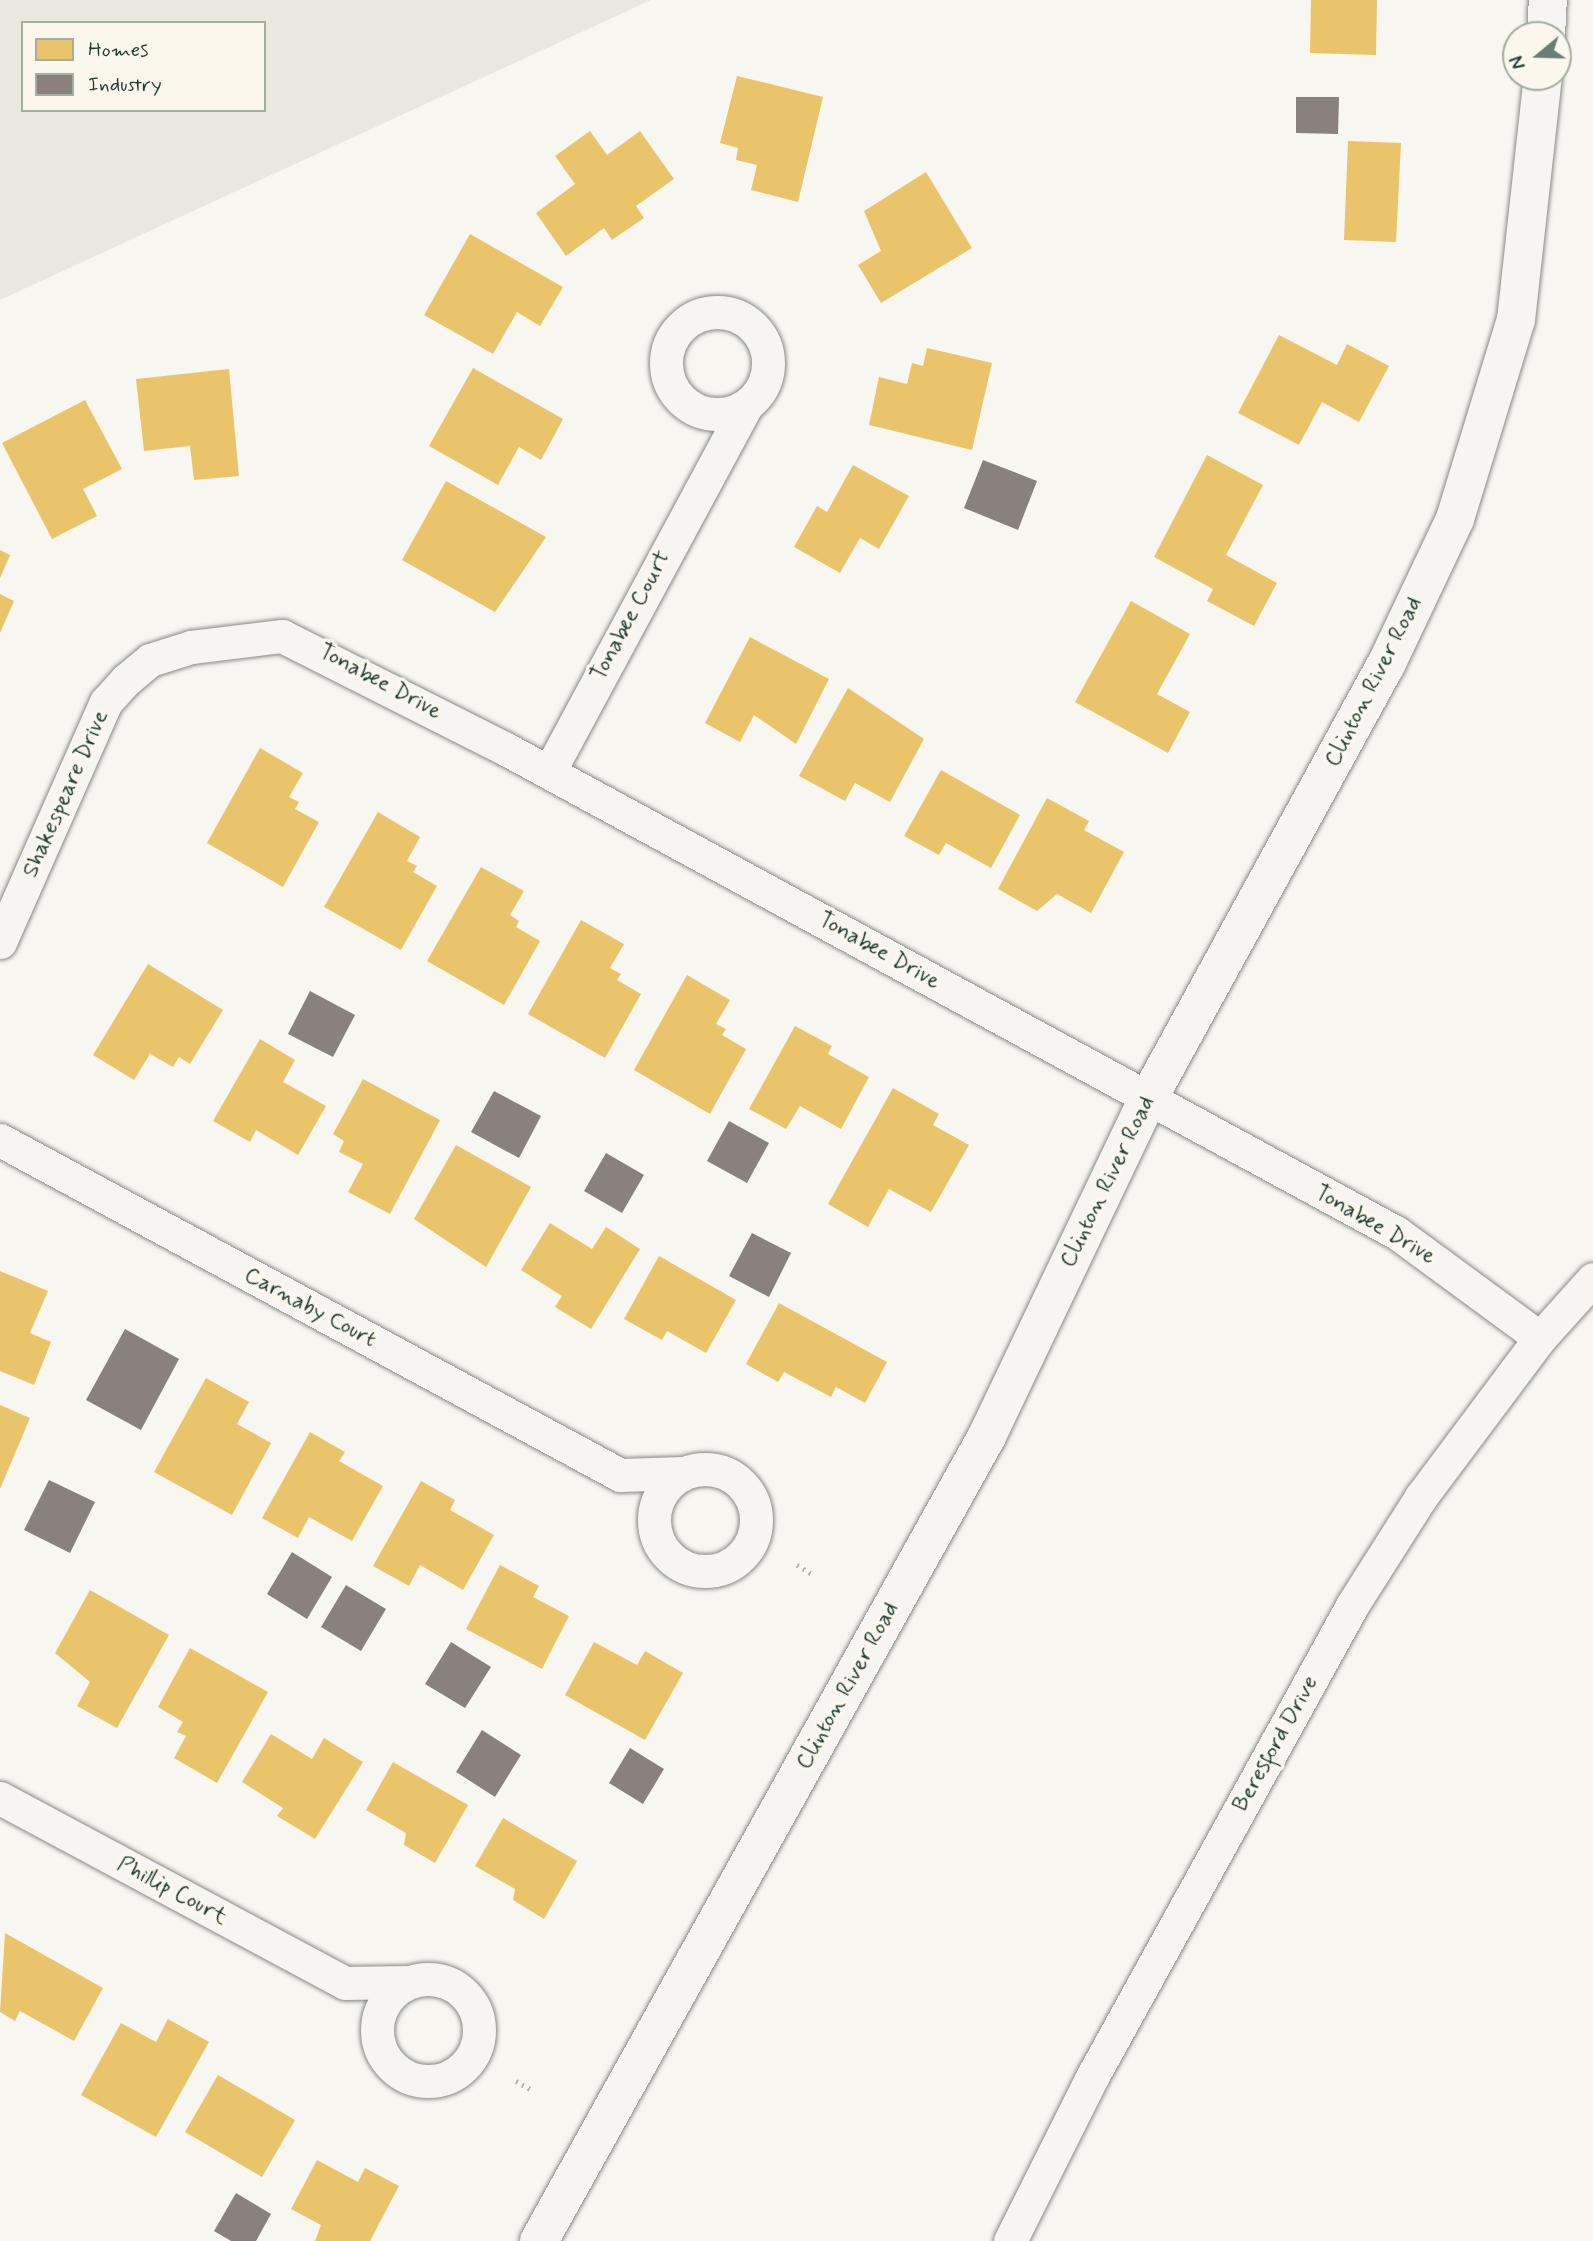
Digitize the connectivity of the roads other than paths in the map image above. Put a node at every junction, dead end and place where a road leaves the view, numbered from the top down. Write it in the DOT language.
graph roads {
  1 [pos="1548,0"];
  2 [pos="1547,21"];
  3 [pos="1541,91"];
  4 [pos="682,401"];
  5 [pos="746,406"];
  6 [pos="712,460"];
  7 [pos="191,647"];
  8 [pos="549,772"];
  9 [pos="0,942"];
  10 [pos="1148,1098"];
  11 [pos="0,1140"];
  12 [pos="1593,1279"];
  13 [pos="1540,1338"];
  14 [pos="683,1473"];
  15 [pos="620,1475"];
  16 [pos="654,1530"];
  17 [pos="0,1798"];
  18 [pos="408,1982"];
  19 [pos="345,1983"];
  20 [pos="377,2038"];
  21 [pos="539,2241"];
  22 [pos="1010,2241"];
  1 -- 2 [label="street"];
  3 -- 10 [label="street, Clinton River Road"];
  4 -- 5 [label="street"];
  4 -- 5 [label="street, Tonabee Court"];
  4 -- 6 [label="street, Tonabee Court"];
  5 -- 6 [label="street, Tonabee Court"];
  6 -- 8 [label="street, Tonabee Court"];
  7 -- 8 [label="street, Tonabee Drive"];
  7 -- 9 [label="street, Shakespeare Drive"];
  8 -- 10 [label="street, Tonabee Drive"];
  10 -- 13 [label="street, Tonabee Drive"];
  10 -- 21 [label="street, Clinton River Road"];
  11 -- 15 [label="street, Carnaby Court"];
  12 -- 13 [label="street, Beresford Drive"];
  13 -- 22 [label="street, Beresford Drive"];
  14 -- 15 [label="street, Carnaby Court"];
  14 -- 16 [label="street"];
  14 -- 16 [label="street, Carnaby Court"];
  15 -- 16 [label="street, Carnaby Court"];
  17 -- 19 [label="street, Phillip Court"];
  18 -- 19 [label="street, Phillip Court"];
  18 -- 20 [label="street"];
  18 -- 20 [label="street, Phillip Court"];
  19 -- 20 [label="street, Phillip Court"];
}
